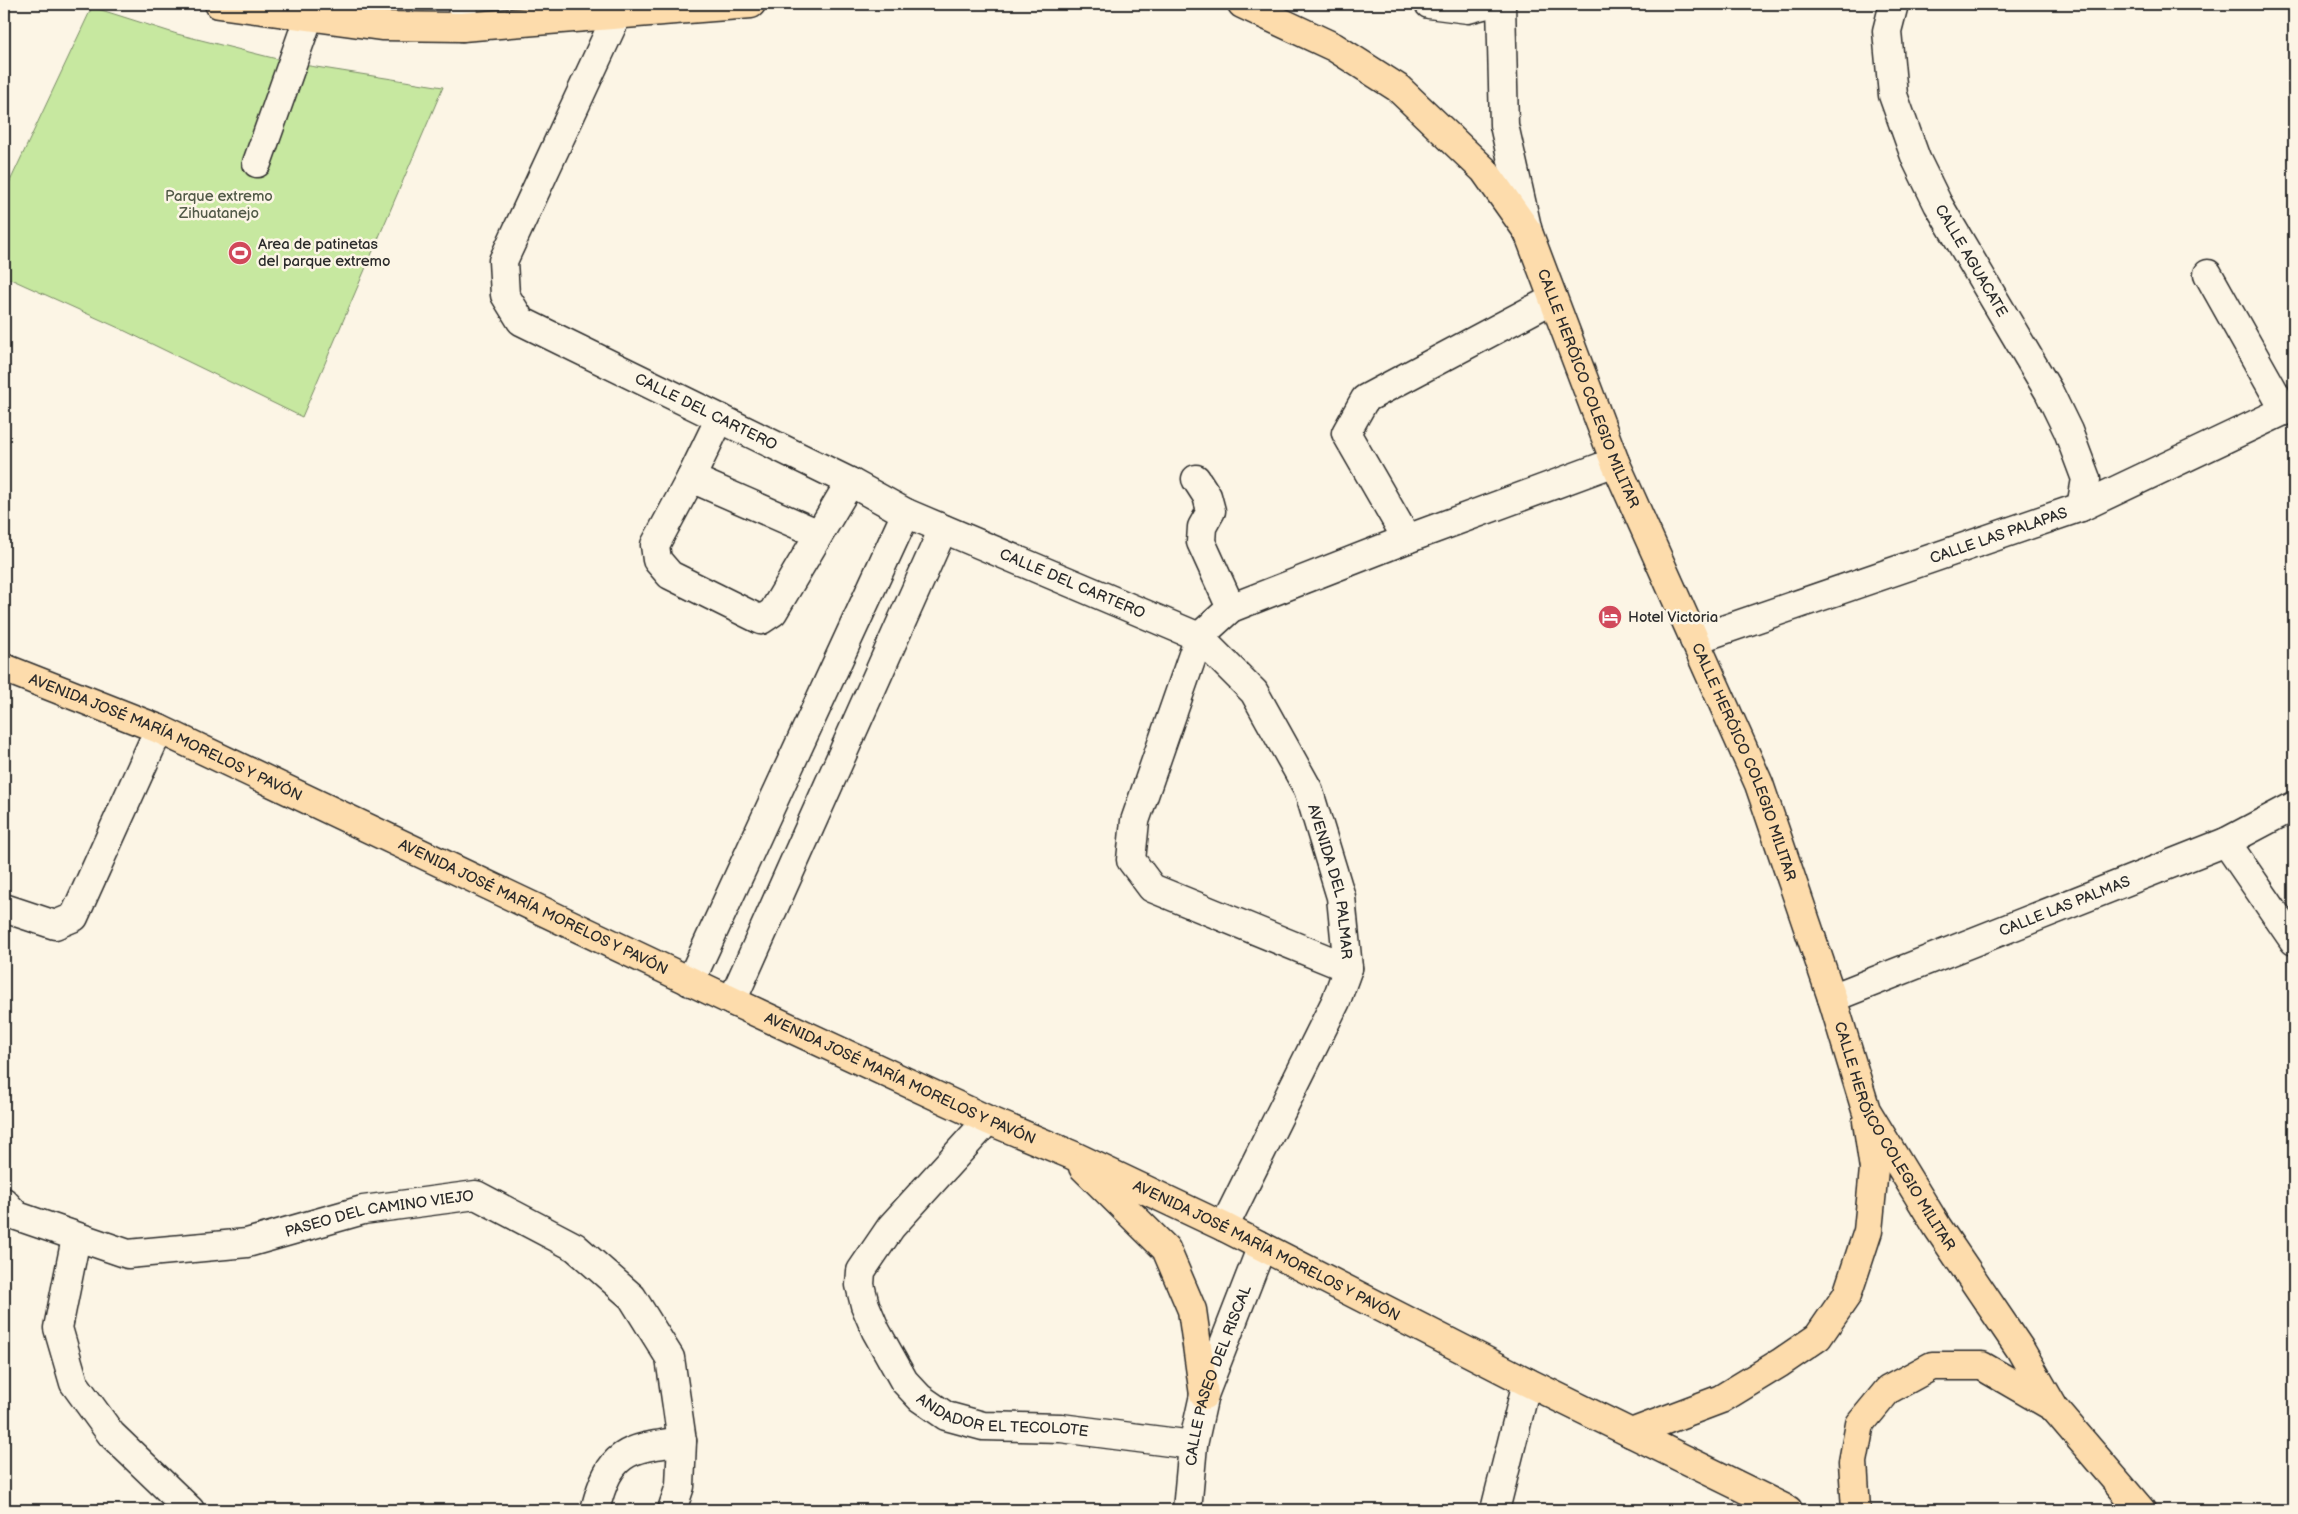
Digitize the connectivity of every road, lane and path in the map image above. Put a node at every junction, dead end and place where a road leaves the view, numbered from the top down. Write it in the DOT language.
graph roads {
  1 [pos="750,4"];
  2 [pos="1242,4"];
  3 [pos="1429,4"];
  4 [pos="1487,4"];
  5 [pos="1501,4"];
  6 [pos="1894,4"];
  7 [pos="225,5"];
  8 [pos="618,13"];
  9 [pos="462,15"];
  10 [pos="308,16"];
  11 [pos="257,163"];
  12 [pos="1528,232"];
  13 [pos="2208,274"];
  14 [pos="1553,299"];
  15 [pos="2290,408"];
  16 [pos="720,418"];
  17 [pos="1614,462"];
  18 [pos="691,478"];
  19 [pos="1196,479"];
  20 [pos="850,482"];
  21 [pos="2081,507"];
  22 [pos="906,513"];
  23 [pos="943,529"];
  24 [pos="819,534"];
  25 [pos="1407,538"];
  26 [pos="1231,608"];
  27 [pos="1199,637"];
  28 [pos="1694,640"];
  29 [pos="4,668"];
  30 [pos="159,729"];
  31 [pos="2294,806"];
  32 [pos="2226,842"];
  33 [pos="4,908"];
  34 [pos="2294,941"];
  35 [pos="1348,968"];
  36 [pos="690,982"];
  37 [pos="1832,998"];
  38 [pos="732,1001"];
  39 [pos="1866,1110"];
  40 [pos="988,1120"];
  41 [pos="1072,1155"];
  42 [pos="4,1202"];
  43 [pos="1224,1227"];
  44 [pos="76,1238"];
  45 [pos="1262,1246"];
  46 [pos="1527,1382"];
  47 [pos="1204,1395"];
  48 [pos="2054,1408"];
  49 [pos="1631,1432"];
  50 [pos="682,1441"];
  51 [pos="1192,1445"];
  52 [pos="190,1510"];
  53 [pos="595,1510"];
  54 [pos="672,1510"];
  55 [pos="1187,1510"];
  56 [pos="1496,1510"];
  57 [pos="1788,1510"];
  58 [pos="1856,1510"];
  59 [pos="2141,1510"];
  1 -- 8 [label="main road"];
  2 -- 12 [label="main road, CALLE HERÓICO COLEGIO MILITAR"];
  3 -- 4 [label="street"];
  5 -- 12 [label="street"];
  6 -- 21 [label="street, CALLE AGUACATE"];
  7 -- 10 [label="main road"];
  8 -- 9 [label="main road"];
  8 -- 16 [label="street, CALLE DEL CARTERO"];
  9 -- 10 [label="main road"];
  10 -- 11 [label="street"];
  12 -- 14 [label="main road, CALLE HERÓICO COLEGIO MILITAR"];
  13 -- 15 [label="street"];
  14 -- 17 [label="main road, CALLE HERÓICO COLEGIO MILITAR"];
  14 -- 25 [label="street"];
  15 -- 21 [label="street, CALLE LAS PALAPAS"];
  16 -- 18 [label="street"];
  16 -- 20 [label="street, CALLE DEL CARTERO"];
  17 -- 25 [label="street"];
  17 -- 28 [label="main road, CALLE HERÓICO COLEGIO MILITAR"];
  18 -- 24 [label="street"];
  18 -- 24 [label="street"];
  19 -- 26 [label="street"];
  20 -- 22 [label="street, CALLE DEL CARTERO"];
  20 -- 24 [label="street"];
  21 -- 28 [label="street, CALLE LAS PALAPAS"];
  22 -- 23 [label="street, CALLE DEL CARTERO"];
  22 -- 36 [label="street"];
  23 -- 27 [label="street, CALLE DEL CARTERO"];
  23 -- 38 [label="street"];
  25 -- 26 [label="street"];
  26 -- 27 [label="street"];
  27 -- 35 [label="street, AVENIDA DEL PALMAR"];
  27 -- 35 [label="street"];
  28 -- 37 [label="main road, CALLE HERÓICO COLEGIO MILITAR"];
  29 -- 30 [label="main road, AVENIDA JOSÉ MARÍA MORELOS Y PAVÓN"];
  30 -- 33 [label="street"];
  30 -- 36 [label="main road, AVENIDA JOSÉ MARÍA MORELOS Y PAVÓN"];
  31 -- 32 [label="street, CALLE LAS PALMAS"];
  32 -- 34 [label="street"];
  32 -- 37 [label="street, CALLE LAS PALMAS"];
  35 -- 43 [label="street, AVENIDA DEL PALMAR"];
  36 -- 38 [label="main road, AVENIDA JOSÉ MARÍA MORELOS Y PAVÓN"];
  37 -- 39 [label="main road, CALLE HERÓICO COLEGIO MILITAR"];
  38 -- 40 [label="main road, AVENIDA JOSÉ MARÍA MORELOS Y PAVÓN"];
  39 -- 48 [label="main road, CALLE HERÓICO COLEGIO MILITAR"];
  39 -- 49 [label="main road"];
  40 -- 41 [label="main road, AVENIDA JOSÉ MARÍA MORELOS Y PAVÓN"];
  40 -- 51 [label="street, ANDADOR EL TECOLOTE"];
  41 -- 43 [label="main road, AVENIDA JOSÉ MARÍA MORELOS Y PAVÓN"];
  41 -- 47 [label="main road"];
  42 -- 44 [label="street, PASEO DEL CAMINO VIEJO"];
  43 -- 45 [label="main road, AVENIDA JOSÉ MARÍA MORELOS Y PAVÓN"];
  44 -- 50 [label="street, PASEO DEL CAMINO VIEJO"];
  44 -- 52 [label="street"];
  45 -- 46 [label="main road, AVENIDA JOSÉ MARÍA MORELOS Y PAVÓN"];
  45 -- 47 [label="street, CALLE PASEO DEL RISCAL"];
  46 -- 49 [label="main road, AVENIDA JOSÉ MARÍA MORELOS Y PAVÓN"];
  46 -- 56 [label="street"];
  47 -- 51 [label="street, CALLE PASEO DEL RISCAL"];
  48 -- 58 [label="main road"];
  48 -- 59 [label="main road, CALLE HERÓICO COLEGIO MILITAR"];
  49 -- 57 [label="main road, AVENIDA JOSÉ MARÍA MORELOS Y PAVÓN"];
  50 -- 53 [label="street"];
  50 -- 54 [label="street, PASEO DEL CAMINO VIEJO"];
  51 -- 55 [label="street, CALLE PASEO DEL RISCAL"];
}
